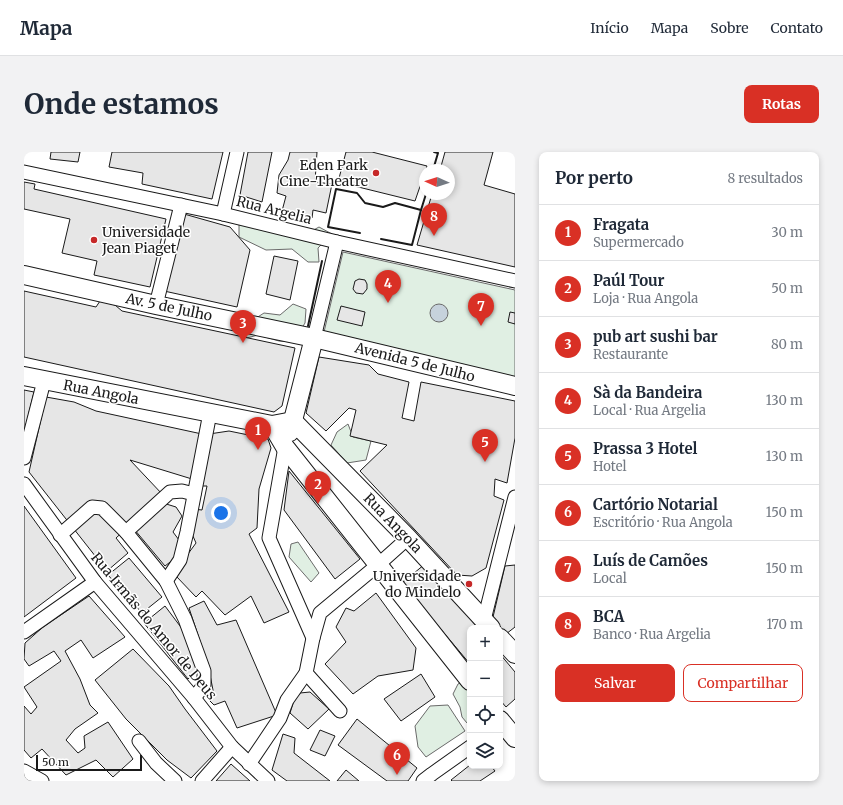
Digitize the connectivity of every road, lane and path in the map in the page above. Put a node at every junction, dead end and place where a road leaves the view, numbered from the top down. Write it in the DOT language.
graph roads {
  1 [pos="237,152"];
  2 [pos="24,172"];
  3 [pos="180,206"];
  4 [pos="223,214"];
  5 [pos="337,242"];
  6 [pos="24,276"];
  7 [pos="515,281"];
  8 [pos="156,305"];
  9 [pos="314,338"];
  10 [pos="24,376"];
  11 [pos="44,381"];
  12 [pos="515,386"];
  13 [pos="210,413"];
  14 [pos="293,420"];
  15 [pos="272,425"];
  16 [pos="285,447"];
  17 [pos="24,458"];
  18 [pos="24,484"];
  19 [pos="194,494"];
  20 [pos="515,497"];
  21 [pos="126,532"];
  22 [pos="60,534"];
  23 [pos="408,538"];
  24 [pos="379,564"];
  25 [pos="166,581"];
  26 [pos="95,582"];
  27 [pos="487,624"];
  28 [pos="24,632"];
  29 [pos="313,638"];
  30 [pos="503,641"];
  31 [pos="515,654"];
  32 [pos="306,673"];
  33 [pos="467,677"];
  34 [pos="194,698"];
  35 [pos="340,711"];
  36 [pos="503,725"];
  37 [pos="515,738"];
  38 [pos="139,741"];
  39 [pos="232,747"];
  40 [pos="467,749"];
  41 [pos="249,764"];
  42 [pos="24,771"];
  43 [pos="42,781"];
  44 [pos="175,781"];
  45 [pos="202,781"];
  46 [pos="268,781"];
  47 [pos="423,781"];
  1 -- 4 [label="street"];
  2 -- 3 [label="street, Rua Argelia"];
  3 -- 4 [label="street, Rua Argelia"];
  3 -- 8 [label="street"];
  4 -- 5 [label="street, Rua Argelia"];
  5 -- 7 [label="street, Rua Argelia"];
  5 -- 9 [label="street"];
  6 -- 8 [label="street, Av. 5 de Julho"];
  8 -- 9 [label="street, Av. 5 de Julho"];
  9 -- 12 [label="street, Avenida 5 de Julho"];
  9 -- 14 [label="street"];
  10 -- 11 [label="street, Rua Angola"];
  11 -- 13 [label="street, Rua Angola"];
  11 -- 17 [label="street"];
  13 -- 15 [label="street, Rua Angola"];
  13 -- 19 [label="street"];
  14 -- 15 [label="street, Rua Angola"];
  14 -- 16 [label="street"];
  14 -- 23 [label="street, Rua Angola"];
  15 -- 16 [label="street"];
  16 -- 24 [label="street"];
  16 -- 29 [label="street"];
  18 -- 22 [label="street, Rua Irmãs do Amor de Deus"];
  19 -- 21 [label="street"];
  19 -- 25 [label="street"];
  20 -- 27 [label="street"];
  21 -- 22 [label="street"];
  21 -- 25 [label="street"];
  22 -- 26 [label="street, Rua Irmãs do Amor de Deus"];
  23 -- 24 [label="street"];
  23 -- 27 [label="street, Rua Angola"];
  24 -- 29 [label="street"];
  24 -- 33 [label="street"];
  25 -- 34 [label="street"];
  26 -- 28 [label="street"];
  26 -- 34 [label="street, Rua Irmãs do Amor de Deus"];
  29 -- 32 [label="street"];
  30 -- 31 [label="street"];
  32 -- 35 [label="street"];
  32 -- 41 [label="street"];
  34 -- 39 [label="street, Rua Irmãs do Amor de Deus"];
  36 -- 37 [label="street"];
  38 -- 44 [label="street"];
  39 -- 41 [label="street, Rua Irmãs do Amor de Deus"];
  39 -- 45 [label="street"];
  40 -- 47 [label="street"];
  41 -- 46 [label="street, Rua Irmãs do Amor de Deus"];
  42 -- 43 [label="street"];
}
